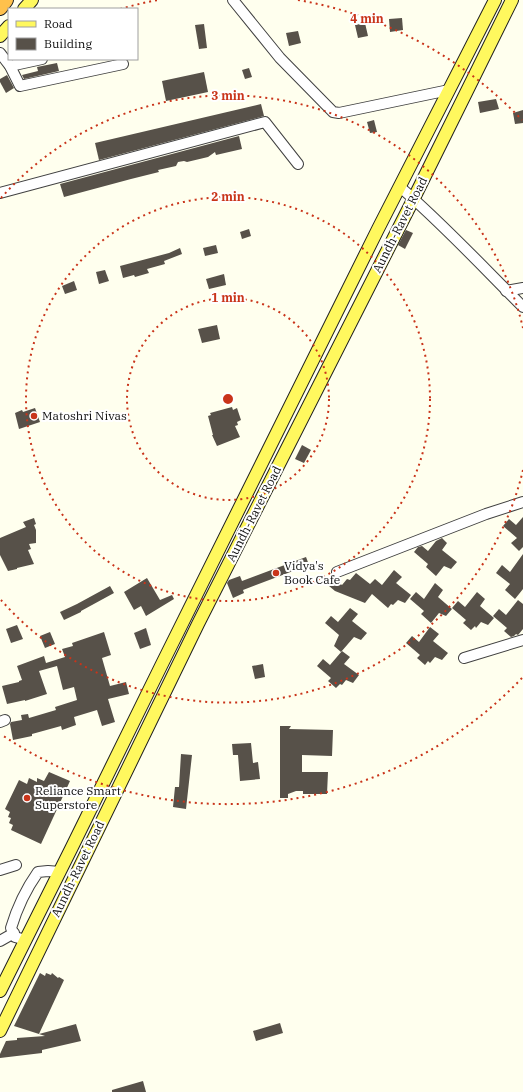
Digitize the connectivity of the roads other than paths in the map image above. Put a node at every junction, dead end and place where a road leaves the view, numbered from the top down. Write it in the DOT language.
graph roads {
  1 [pos="6,0"];
  2 [pos="32,0"];
  3 [pos="233,0"];
  4 [pos="495,0"];
  5 [pos="512,0"];
  6 [pos="0,8"];
  7 [pos="25,8"];
  8 [pos="8,27"];
  9 [pos="0,36"];
  10 [pos="0,53"];
  11 [pos="37,60"];
  12 [pos="123,64"];
  13 [pos="10,66"];
  14 [pos="449,90"];
  15 [pos="298,164"];
  16 [pos="400,187"];
  17 [pos="0,193"];
  18 [pos="414,198"];
  19 [pos="523,288"];
  20 [pos="506,291"];
  21 [pos="523,307"];
  22 [pos="523,502"];
  23 [pos="337,572"];
  24 [pos="523,640"];
  25 [pos="464,658"];
  26 [pos="16,865"];
  27 [pos="0,870"];
  28 [pos="60,872"];
  29 [pos="14,933"];
  30 [pos="26,940"];
  31 [pos="0,941"];
  32 [pos="0,991"];
  33 [pos="0,1031"];
  1 -- 6 [label="highway"];
  2 -- 7 [label="main road"];
  3 -- 14 [label="street"];
  4 -- 14 [label="main road, Aundh-Ravet Road"];
  5 -- 18 [label="main road, Aundh-Ravet Road"];
  8 -- 9 [label="main road"];
  10 -- 13 [label="street"];
  11 -- 13 [label="street"];
  12 -- 13 [label="street"];
  14 -- 16 [label="main road, Aundh-Ravet Road"];
  15 -- 17 [label="street"];
  16 -- 18 [label="street"];
  16 -- 28 [label="main road, Aundh-Ravet Road"];
  18 -- 20 [label="street"];
  18 -- 33 [label="main road, Aundh-Ravet Road"];
  19 -- 20 [label="street"];
  20 -- 21 [label="street"];
  22 -- 23 [label="street"];
  24 -- 25 [label="street"];
  26 -- 27 [label="street"];
  28 -- 29 [label="street"];
  28 -- 30 [label="main road, Aundh-Ravet Road"];
  29 -- 30 [label="street"];
  29 -- 31 [label="street"];
  30 -- 32 [label="main road, Aundh-Ravet Road"];
}
